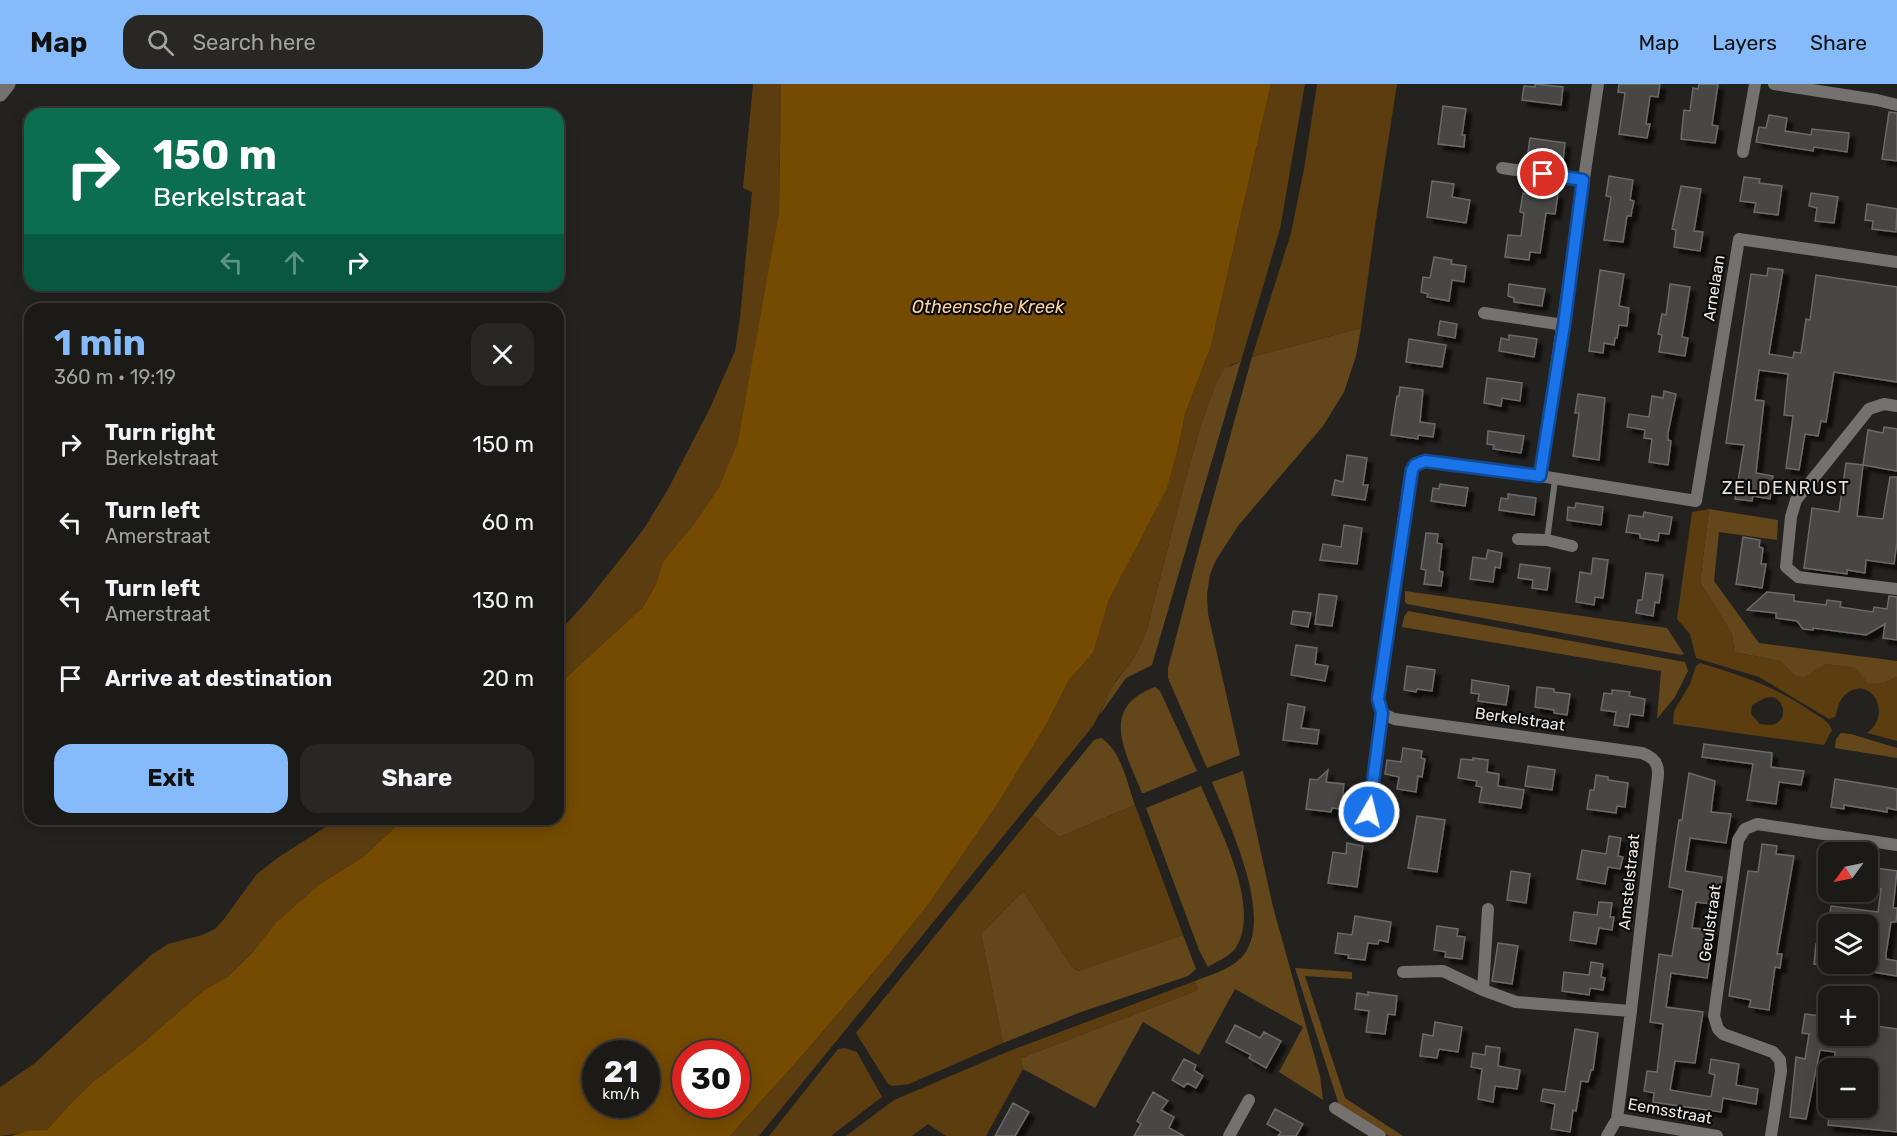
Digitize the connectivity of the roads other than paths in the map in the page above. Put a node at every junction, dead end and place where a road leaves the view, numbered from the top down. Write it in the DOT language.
graph roads {
  1 [pos="8,84"];
  2 [pos="1598,84"];
  3 [pos="1755,84"];
  4 [pos="1774,84"];
  5 [pos="0,94"];
  6 [pos="1897,105"];
  7 [pos="1743,152"];
  8 [pos="1502,168"];
  9 [pos="1583,180"];
  10 [pos="1897,262"];
  11 [pos="1484,313"];
  12 [pos="1564,325"];
  13 [pos="1897,406"];
  14 [pos="1540,476"];
  15 [pos="1555,480"];
  16 [pos="1518,539"];
  17 [pos="1546,540"];
  18 [pos="1572,546"];
  19 [pos="1897,589"];
  20 [pos="1382,713"];
  21 [pos="1653,758"];
  22 [pos="1377,813"];
  23 [pos="1897,845"];
  24 [pos="1488,909"];
  25 [pos="1403,972"];
  26 [pos="1483,990"];
  27 [pos="1631,1011"];
  28 [pos="1249,1100"];
  29 [pos="1335,1108"];
  30 [pos="1617,1119"];
  31 [pos="1229,1136"];
  32 [pos="1380,1136"];
  33 [pos="1607,1136"];
  34 [pos="1717,1136"];
  35 [pos="1770,1136"];
  1 -- 5 [label="street"];
  2 -- 9 [label="street"];
  3 -- 7 [label="street"];
  4 -- 6 [label="street"];
  8 -- 9 [label="street"];
  9 -- 12 [label="street"];
  10 -- 15 [label="street, Arnelaan"];
  11 -- 12 [label="street"];
  12 -- 14 [label="street"];
  13 -- 19 [label="street"];
  14 -- 15 [label="street"];
  14 -- 20 [label="street"];
  15 -- 17 [label="lane"];
  16 -- 17 [label="street"];
  17 -- 18 [label="street"];
  20 -- 21 [label="street, Berkelstraat"];
  20 -- 22 [label="street"];
  21 -- 27 [label="street, Amstelstraat"];
  23 -- 35 [label="street, Geulstraat"];
  24 -- 26 [label="street"];
  25 -- 26 [label="street"];
  26 -- 27 [label="street"];
  27 -- 30 [label="street, Amstelstraat"];
  28 -- 31 [label="street"];
  29 -- 32 [label="street"];
  30 -- 33 [label="street"];
  30 -- 34 [label="street, Eemsstraat"];
}
